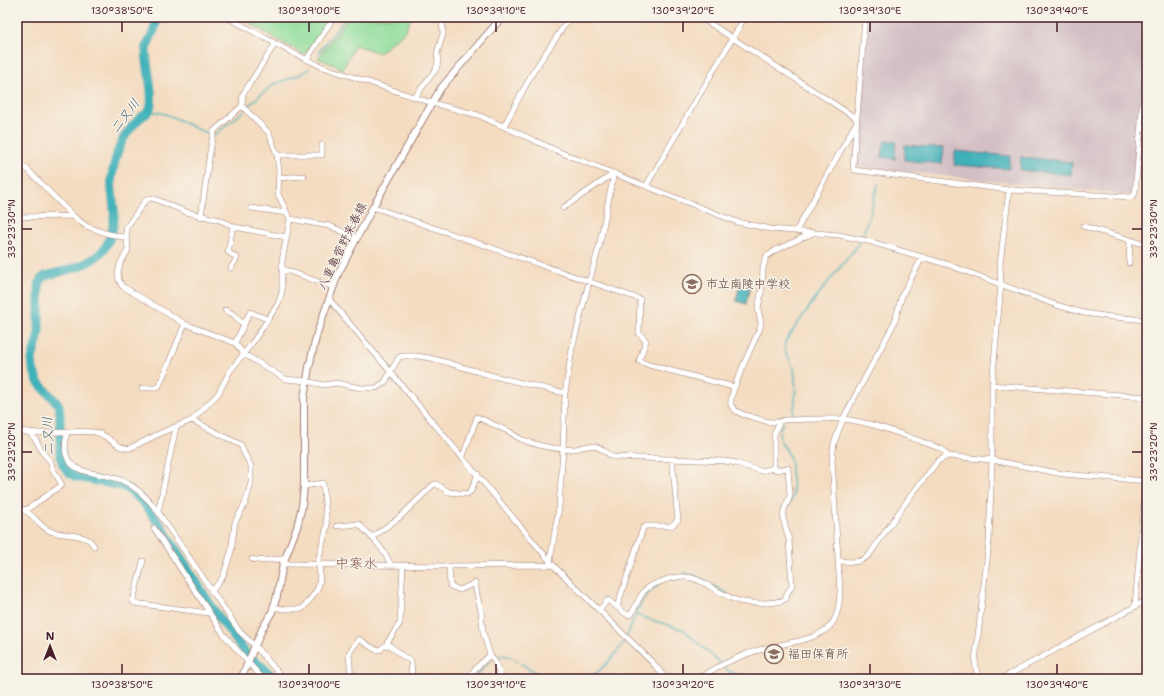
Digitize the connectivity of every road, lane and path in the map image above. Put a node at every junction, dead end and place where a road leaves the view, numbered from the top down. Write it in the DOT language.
graph roads {
  1 [pos="227,17"];
  2 [pos="334,17"];
  3 [pos="442,17"];
  4 [pos="502,17"];
  5 [pos="570,17"];
  6 [pos="700,17"];
  7 [pos="745,17"];
  8 [pos="865,17"];
  9 [pos="733,38"];
  10 [pos="275,44"];
  11 [pos="1147,51"];
  12 [pos="307,59"];
  13 [pos="415,97"];
  14 [pos="432,103"];
  15 [pos="242,106"];
  16 [pos="856,118"];
  17 [pos="856,124"];
  18 [pos="1141,124"];
  19 [pos="504,126"];
  20 [pos="1147,132"];
  21 [pos="322,145"];
  22 [pos="277,155"];
  23 [pos="17,163"];
  24 [pos="613,174"];
  25 [pos="304,176"];
  26 [pos="278,178"];
  27 [pos="646,186"];
  28 [pos="1009,190"];
  29 [pos="373,207"];
  30 [pos="251,208"];
  31 [pos="563,208"];
  32 [pos="287,214"];
  33 [pos="73,216"];
  34 [pos="201,216"];
  35 [pos="17,217"];
  36 [pos="290,219"];
  37 [pos="233,226"];
  38 [pos="1083,226"];
  39 [pos="796,231"];
  40 [pos="814,232"];
  41 [pos="286,237"];
  42 [pos="127,238"];
  43 [pos="357,238"];
  44 [pos="1130,240"];
  45 [pos="1147,245"];
  46 [pos="922,258"];
  47 [pos="1129,263"];
  48 [pos="231,268"];
  49 [pos="282,269"];
  50 [pos="588,282"];
  51 [pos="1001,284"];
  52 [pos="333,287"];
  53 [pos="329,299"];
  54 [pos="225,310"];
  55 [pos="267,320"];
  56 [pos="1147,320"];
  57 [pos="185,324"];
  58 [pos="244,325"];
  59 [pos="235,343"];
  60 [pos="244,354"];
  61 [pos="391,372"];
  62 [pos="306,381"];
  63 [pos="992,385"];
  64 [pos="734,387"];
  65 [pos="142,388"];
  66 [pos="565,393"];
  67 [pos="1147,398"];
  68 [pos="843,419"];
  69 [pos="192,420"];
  70 [pos="779,422"];
  71 [pos="176,427"];
  72 [pos="17,430"];
  73 [pos="29,432"];
  74 [pos="67,432"];
  75 [pos="563,449"];
  76 [pos="463,456"];
  77 [pos="948,456"];
  78 [pos="672,459"];
  79 [pos="992,460"];
  80 [pos="1147,466"];
  81 [pos="774,468"];
  82 [pos="478,474"];
  83 [pos="1146,481"];
  84 [pos="304,486"];
  85 [pos="19,509"];
  86 [pos="158,512"];
  87 [pos="337,526"];
  88 [pos="154,528"];
  89 [pos="372,537"];
  90 [pos="94,546"];
  91 [pos="252,559"];
  92 [pos="143,561"];
  93 [pos="839,561"];
  94 [pos="284,562"];
  95 [pos="552,563"];
  96 [pos="318,565"];
  97 [pos="391,566"];
  98 [pos="403,566"];
  99 [pos="449,566"];
  100 [pos="211,592"];
  101 [pos="1147,600"];
  102 [pos="1135,606"];
  103 [pos="273,607"];
  104 [pos="617,607"];
  105 [pos="599,610"];
  106 [pos="209,613"];
  107 [pos="388,645"];
  108 [pos="255,646"];
  109 [pos="490,655"];
  110 [pos="248,663"];
  111 [pos="665,678"];
  112 [pos="241,679"];
  113 [pos="263,679"];
  114 [pos="284,679"];
  115 [pos="350,679"];
  116 [pos="412,679"];
  117 [pos="467,679"];
  118 [pos="502,679"];
  119 [pos="700,679"];
  120 [pos="978,679"];
  121 [pos="1001,679"];
  1 -- 10 [label="street"];
  2 -- 12 [label="street"];
  3 -- 13 [label="street"];
  4 -- 14 [label="main road, 八重亀菅野来春線"];
  5 -- 19 [label="street"];
  6 -- 9 [label="street"];
  7 -- 9 [label="street"];
  8 -- 16 [label="street"];
  9 -- 16 [label="street"];
  9 -- 27 [label="street"];
  10 -- 12 [label="street"];
  10 -- 15 [label="street"];
  11 -- 18 [label="street"];
  12 -- 13 [label="street"];
  13 -- 14 [label="street"];
  14 -- 19 [label="street"];
  14 -- 29 [label="main road, 八重亀菅野来春線"];
  15 -- 22 [label="street"];
  15 -- 34 [label="street"];
  16 -- 17 [label="street"];
  17 -- 28 [label="street"];
  17 -- 39 [label="street"];
  18 -- 20 [label="street"];
  18 -- 28 [label="street"];
  19 -- 24 [label="street"];
  21 -- 22 [label="street"];
  22 -- 26 [label="street"];
  23 -- 33 [label="street"];
  24 -- 27 [label="street"];
  24 -- 31 [label="street"];
  24 -- 50 [label="street"];
  25 -- 26 [label="street"];
  26 -- 32 [label="street"];
  27 -- 39 [label="street"];
  28 -- 51 [label="street"];
  29 -- 43 [label="main road, 八重亀菅野来春線"];
  29 -- 50 [label="street"];
  30 -- 32 [label="street"];
  32 -- 36 [label="street"];
  33 -- 35 [label="street"];
  33 -- 42 [label="street"];
  34 -- 37 [label="street"];
  34 -- 42 [label="street"];
  36 -- 41 [label="street"];
  36 -- 43 [label="street"];
  37 -- 41 [label="street"];
  37 -- 48 [label="street"];
  38 -- 44 [label="street"];
  39 -- 40 [label="street"];
  40 -- 46 [label="street"];
  40 -- 64 [label="street"];
  41 -- 49 [label="street"];
  42 -- 57 [label="street"];
  43 -- 52 [label="main road, 八重亀菅野来春線"];
  44 -- 45 [label="street"];
  44 -- 47 [label="street"];
  46 -- 51 [label="street"];
  46 -- 68 [label="street"];
  49 -- 52 [label="street"];
  49 -- 55 [label="street"];
  50 -- 64 [label="street"];
  50 -- 66 [label="street"];
  51 -- 56 [label="street"];
  51 -- 63 [label="street"];
  52 -- 53 [label="main road, 八重亀菅野来春線"];
  53 -- 61 [label="street"];
  53 -- 62 [label="main road, 八重亀菅野来春線"];
  54 -- 58 [label="street"];
  55 -- 58 [label="street"];
  55 -- 60 [label="street"];
  57 -- 59 [label="street"];
  57 -- 65 [label="street"];
  58 -- 59 [label="street"];
  59 -- 60 [label="street"];
  60 -- 62 [label="street"];
  60 -- 69 [label="street"];
  61 -- 62 [label="street"];
  61 -- 66 [label="street"];
  61 -- 76 [label="street"];
  62 -- 84 [label="main road, 八重亀菅野来春線"];
  63 -- 67 [label="street"];
  63 -- 79 [label="street"];
  64 -- 70 [label="street"];
  66 -- 75 [label="street"];
  68 -- 70 [label="street"];
  68 -- 77 [label="street"];
  68 -- 93 [label="street"];
  69 -- 71 [label="street"];
  69 -- 100 [label="street"];
  70 -- 81 [label="street"];
  71 -- 74 [label="street"];
  71 -- 86 [label="street"];
  72 -- 73 [label="street"];
  73 -- 74 [label="street"];
  73 -- 85 [label="street"];
  74 -- 86 [label="street"];
  75 -- 76 [label="street"];
  75 -- 78 [label="street"];
  75 -- 95 [label="street"];
  76 -- 82 [label="street"];
  77 -- 79 [label="street"];
  77 -- 93 [label="street"];
  78 -- 81 [label="street"];
  78 -- 104 [label="street"];
  79 -- 83 [label="street"];
  79 -- 120 [label="street"];
  80 -- 83 [label="street"];
  81 -- 104 [label="street"];
  82 -- 89 [label="street"];
  82 -- 95 [label="street"];
  83 -- 102 [label="street"];
  84 -- 94 [label="main road, 八重亀菅野来春線"];
  84 -- 96 [label="street"];
  85 -- 90 [label="street"];
  86 -- 100 [label="street"];
  87 -- 89 [label="street"];
  88 -- 106 [label="street"];
  89 -- 97 [label="street"];
  91 -- 94 [label="street"];
  92 -- 106 [label="street"];
  93 -- 119 [label="street"];
  94 -- 96 [label="street"];
  94 -- 103 [label="main road, 八重亀菅野来春線"];
  95 -- 99 [label="street"];
  95 -- 105 [label="street"];
  96 -- 97 [label="street"];
  96 -- 103 [label="street"];
  97 -- 98 [label="street"];
  98 -- 99 [label="street"];
  98 -- 107 [label="street"];
  99 -- 109 [label="street"];
  100 -- 108 [label="street"];
  101 -- 102 [label="street"];
  102 -- 121 [label="street"];
  103 -- 108 [label="main road, 八重亀菅野来春線"];
  104 -- 105 [label="street"];
  105 -- 111 [label="street"];
  106 -- 110 [label="street"];
  107 -- 115 [label="street"];
  107 -- 116 [label="street"];
  108 -- 110 [label="main road, 八重亀菅野来春線"];
  108 -- 114 [label="street"];
  109 -- 117 [label="street"];
  109 -- 118 [label="street"];
  110 -- 112 [label="main road, 八重亀菅野来春線"];
  110 -- 113 [label="street"];
}
